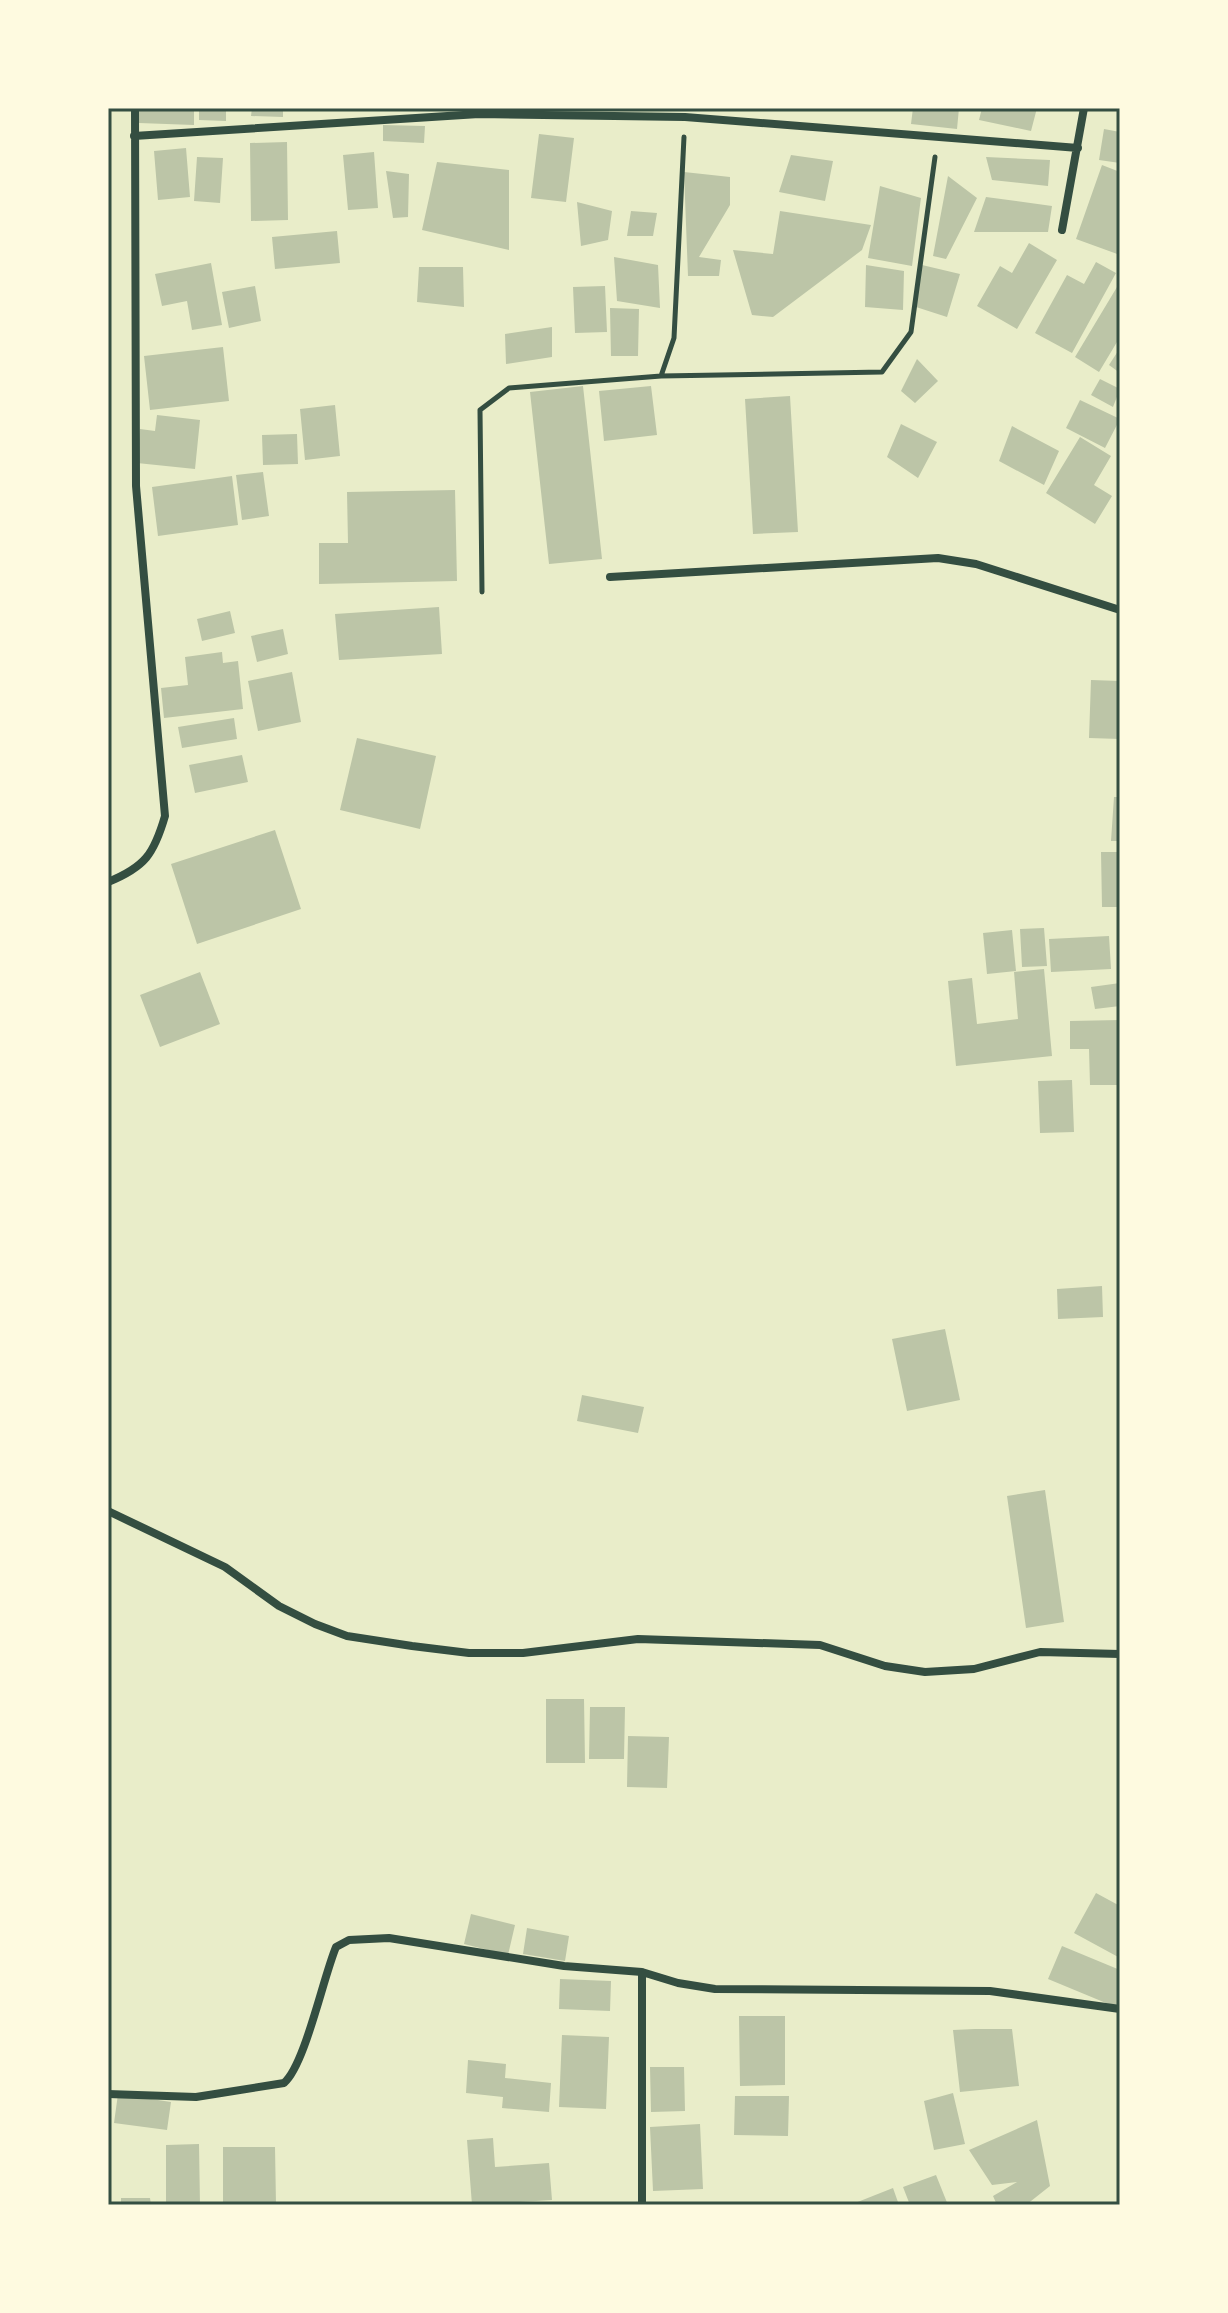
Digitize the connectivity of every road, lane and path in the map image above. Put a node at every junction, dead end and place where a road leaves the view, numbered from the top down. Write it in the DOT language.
graph roads {
  1 [pos="135,108"];
  2 [pos="1084,108"];
  3 [pos="685,117"];
  4 [pos="134,136"];
  5 [pos="938,137"];
  6 [pos="1078,148"];
  7 [pos="1062,230"];
  8 [pos="661,376"];
  9 [pos="610,577"];
  10 [pos="482,592"];
  11 [pos="1120,610"];
  12 [pos="108,882"];
  13 [pos="108,1511"];
  14 [pos="1120,1654"];
  15 [pos="642,1972"];
  16 [pos="1120,2009"];
  17 [pos="108,2094"];
  18 [pos="642,2205"];
  1 -- 4 [label="street"];
  2 -- 6 [label="street"];
  3 -- 4 [label="street"];
  3 -- 5 [label="street"];
  3 -- 8 [label="path"];
  4 -- 12 [label="street"];
  5 -- 6 [label="street"];
  5 -- 8 [label="path"];
  6 -- 7 [label="street"];
  8 -- 10 [label="path"];
  9 -- 11 [label="street"];
  13 -- 14 [label="street"];
  15 -- 16 [label="street"];
  15 -- 17 [label="street"];
  15 -- 18 [label="street"];
}
